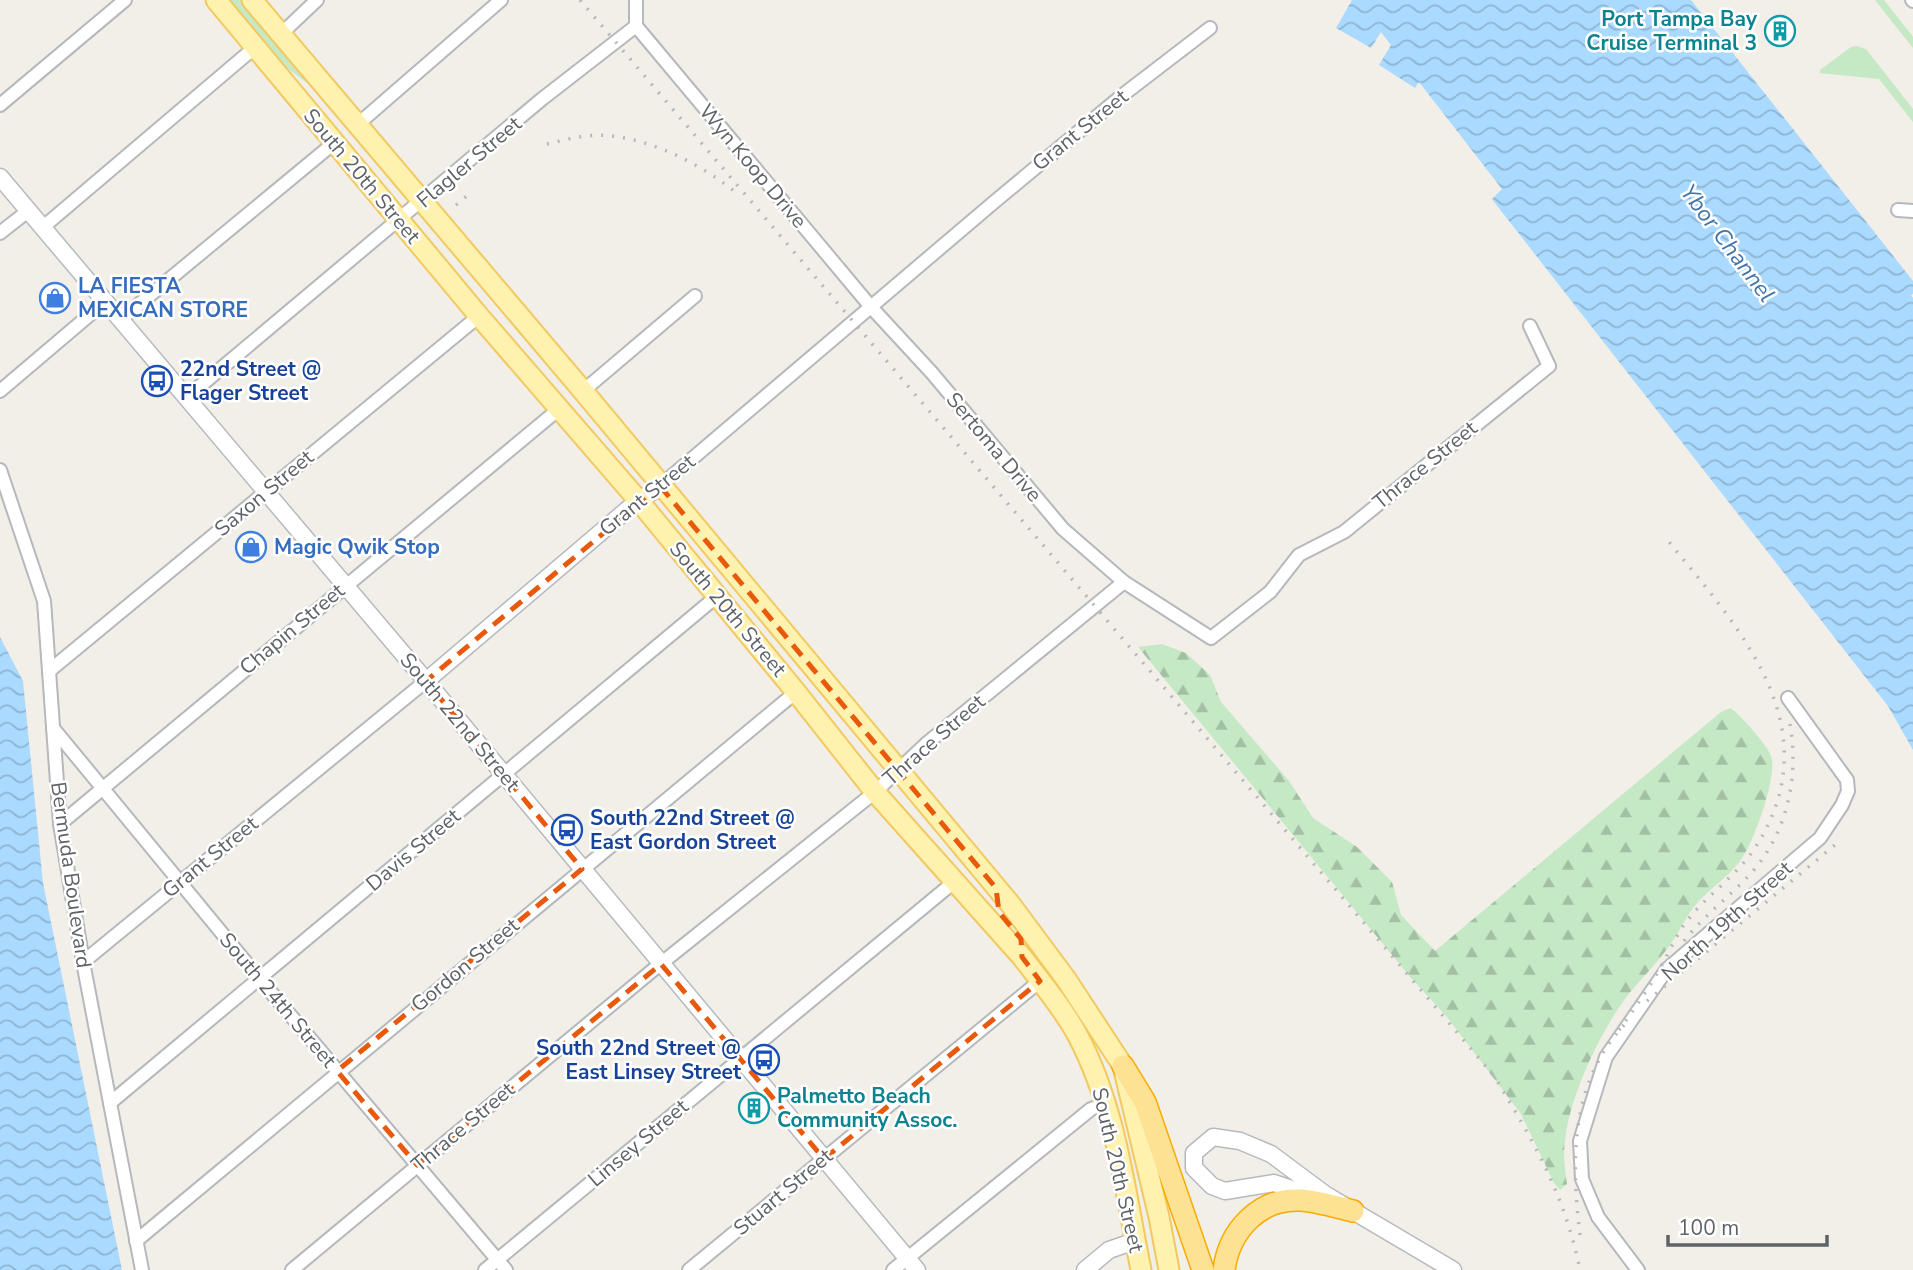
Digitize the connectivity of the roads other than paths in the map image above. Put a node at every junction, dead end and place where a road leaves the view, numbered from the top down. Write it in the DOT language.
graph roads {
  1 [pos="125,0"];
  2 [pos="216,0"];
  3 [pos="253,0"];
  4 [pos="317,0"];
  5 [pos="501,0"];
  6 [pos="636,0"];
  7 [pos="636,26"];
  8 [pos="1210,29"];
  9 [pos="281,34"];
  10 [pos="254,48"];
  11 [pos="0,104"];
  12 [pos="357,125"];
  13 [pos="334,143"];
  14 [pos="0,177"];
  15 [pos="422,202"];
  16 [pos="1898,210"];
  17 [pos="27,211"];
  18 [pos="1913,211"];
  19 [pos="399,221"];
  20 [pos="42,228"];
  21 [pos="0,233"];
  22 [pos="695,296"];
  23 [pos="106,301"];
  24 [pos="871,307"];
  25 [pos="479,316"];
  26 [pos="120,320"];
  27 [pos="1530,327"];
  28 [pos="0,391"];
  29 [pos="583,391"];
  30 [pos="187,397"];
  31 [pos="559,410"];
  32 [pos="0,470"];
  33 [pos="660,486"];
  34 [pos="265,491"];
  35 [pos="639,501"];
  36 [pos="1124,582"];
  37 [pos="345,585"];
  38 [pos="716,597"];
  39 [pos="49,671"];
  40 [pos="426,681"];
  41 [pos="796,692"];
  42 [pos="1788,698"];
  43 [pos="53,728"];
  44 [pos="898,772"];
  45 [pos="503,775"];
  46 [pos="103,787"];
  47 [pos="874,792"];
  48 [pos="60,824"];
  49 [pos="582,869"];
  50 [pos="180,882"];
  51 [pos="954,882"];
  52 [pos="996,888"];
  53 [pos="1022,957"];
  54 [pos="83,962"];
  55 [pos="661,964"];
  56 [pos="258,977"];
  57 [pos="1040,981"];
  58 [pos="739,1058"];
  59 [pos="1123,1066"];
  60 [pos="337,1071"];
  61 [pos="110,1102"];
  62 [pos="1107,1103"];
  63 [pos="824,1158"];
  64 [pos="417,1165"];
  65 [pos="1353,1211"];
  66 [pos="136,1241"];
  67 [pos="1135,1241"];
  68 [pos="912,1264"];
  69 [pos="502,1265"];
  70 [pos="142,1270"];
  71 [pos="292,1270"];
  72 [pos="485,1270"];
  73 [pos="689,1270"];
  74 [pos="893,1270"];
  75 [pos="1085,1270"];
  76 [pos="1140,1270"];
  77 [pos="1156,1270"];
  78 [pos="1168,1270"];
  79 [pos="1203,1270"];
  80 [pos="1224,1270"];
  81 [pos="1453,1270"];
  82 [pos="1638,1270"];
  1 -- 11 [label="street"];
  2 -- 10 [label="main road, South 20th Street"];
  3 -- 9 [label="main road, South 20th Street"];
  4 -- 9 [label="street"];
  5 -- 12 [label="street"];
  6 -- 7 [label="street"];
  7 -- 15 [label="street, Flagler Street"];
  7 -- 24 [label="street, Wyn Koop Drive"];
  8 -- 24 [label="street, Grant Street"];
  9 -- 12 [label="main road, South 20th Street"];
  10 -- 13 [label="main road, South 20th Street"];
  10 -- 20 [label="street"];
  12 -- 15 [label="main road, South 20th Street"];
  13 -- 19 [label="main road, South 20th Street"];
  13 -- 26 [label="street"];
  14 -- 17 [label="street, South 22nd Street"];
  15 -- 19 [label="street, Flagler Street"];
  15 -- 29 [label="main road, South 20th Street"];
  16 -- 18 [label="street"];
  17 -- 20 [label="street, South 22nd Street"];
  17 -- 21 [label="street"];
  19 -- 25 [label="main road, South 20th Street"];
  19 -- 30 [label="street, Flagler Street"];
  20 -- 23 [label="street, South 22nd Street"];
  22 -- 29 [label="street"];
  23 -- 26 [label="street, South 22nd Street"];
  23 -- 28 [label="street"];
  24 -- 33 [label="street, Grant Street"];
  24 -- 36 [label="street, Sertoma Drive"];
  25 -- 31 [label="main road, South 20th Street"];
  25 -- 34 [label="street, Saxon Street"];
  26 -- 30 [label="street, South 22nd Street"];
  27 -- 36 [label="street, Thrace Street"];
  29 -- 33 [label="main road, South 20th Street"];
  30 -- 34 [label="street, South 22nd Street"];
  31 -- 35 [label="main road, South 20th Street"];
  31 -- 37 [label="street, Chapin Street"];
  32 -- 39 [label="street, Bermuda Boulevard"];
  33 -- 35 [label="street, Grant Street"];
  33 -- 44 [label="main road, South 20th Street"];
  34 -- 37 [label="street, South 22nd Street"];
  34 -- 39 [label="street, Saxon Street"];
  35 -- 38 [label="main road, South 20th Street"];
  35 -- 40 [label="street, Grant Street"];
  36 -- 44 [label="street, Thrace Street"];
  37 -- 40 [label="street, South 22nd Street"];
  37 -- 46 [label="street, Chapin Street"];
  38 -- 41 [label="main road, South 20th Street"];
  38 -- 45 [label="street, Davis Street"];
  39 -- 43 [label="street, Bermuda Boulevard"];
  40 -- 45 [label="street, South 22nd Street"];
  40 -- 50 [label="street, Grant Street"];
  41 -- 47 [label="main road, South 20th Street"];
  41 -- 49 [label="street, Gordon Street"];
  42 -- 82 [label="street, North 19th Street"];
  43 -- 46 [label="street, South 24th Street"];
  43 -- 48 [label="street, Bermuda Boulevard"];
  44 -- 47 [label="street, Thrace Street"];
  44 -- 52 [label="main road, South 20th Street"];
  45 -- 49 [label="street, South 22nd Street"];
  45 -- 56 [label="street, Davis Street"];
  46 -- 48 [label="street, Chapin Street"];
  46 -- 50 [label="street, South 24th Street"];
  47 -- 51 [label="main road, South 20th Street"];
  47 -- 55 [label="street, Thrace Street"];
  48 -- 54 [label="street, Bermuda Boulevard"];
  49 -- 55 [label="street, South 22nd Street"];
  49 -- 60 [label="street, Gordon Street"];
  50 -- 54 [label="street, Grant Street"];
  50 -- 56 [label="street, South 24th Street"];
  51 -- 53 [label="main road, South 20th Street"];
  51 -- 58 [label="street, Linsey Street"];
  52 -- 53 [label="main road"];
  52 -- 59 [label="main road, South 20th Street"];
  53 -- 57 [label="main road, South 20th Street"];
  54 -- 61 [label="street, Bermuda Boulevard"];
  55 -- 58 [label="street, South 22nd Street"];
  55 -- 64 [label="street, Thrace Street"];
  56 -- 60 [label="street, South 24th Street"];
  56 -- 61 [label="street, Davis Street"];
  57 -- 62 [label="main road, South 20th Street"];
  57 -- 63 [label="street, Stuart Street"];
  58 -- 63 [label="street, South 22nd Street"];
  58 -- 69 [label="street, Linsey Street"];
  59 -- 78 [label="main road, South 20th Street"];
  59 -- 79 [label="highway"];
  60 -- 64 [label="street, South 24th Street"];
  60 -- 66 [label="street, Gordon Street"];
  61 -- 66 [label="street, Bermuda Boulevard"];
  62 -- 67 [label="main road, South 20th Street"];
  62 -- 68 [label="street"];
  63 -- 68 [label="street, South 22nd Street"];
  63 -- 73 [label="street, Stuart Street"];
  64 -- 69 [label="street, South 24th Street"];
  64 -- 71 [label="street, Thrace Street"];
  65 -- 65 [label="street"];
  65 -- 80 [label="highway"];
  65 -- 81 [label="street"];
  66 -- 70 [label="street, Bermuda Boulevard"];
  67 -- 75 [label="street"];
  67 -- 76 [label="main road, South 20th Street"];
  67 -- 77 [label="main road"];
  68 -- 74 [label="street"];
  69 -- 72 [label="street, Linsey Street"];
}
